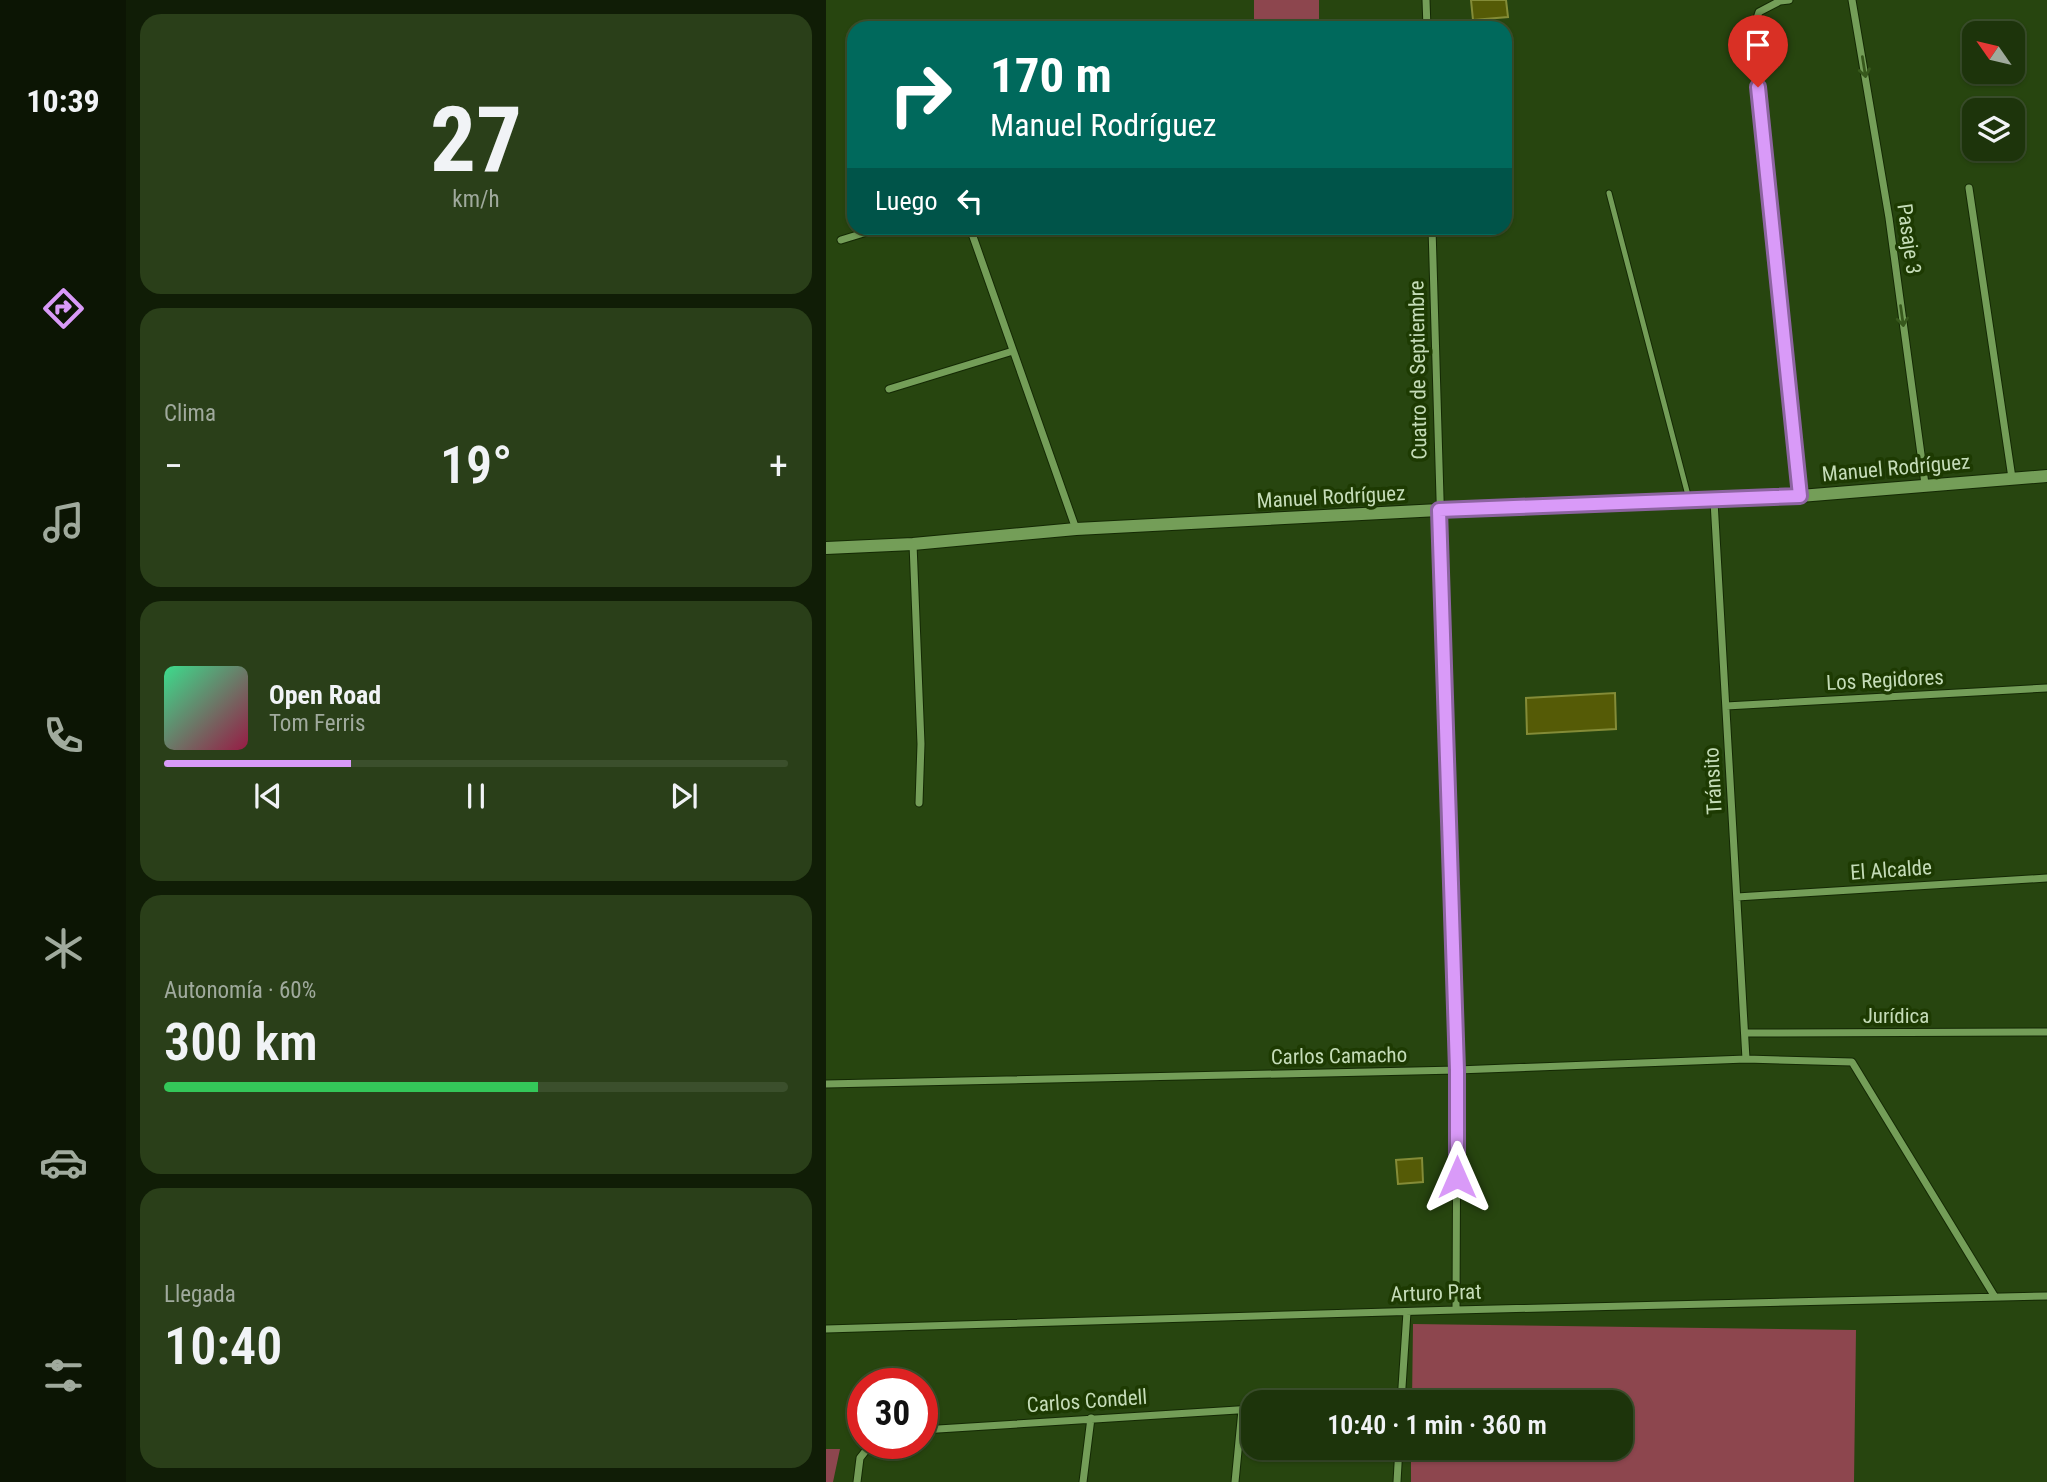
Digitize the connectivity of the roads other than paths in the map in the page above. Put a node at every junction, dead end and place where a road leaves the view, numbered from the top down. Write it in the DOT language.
graph roads {
  1 [pos="1426,0"];
  2 [pos="1789,0"];
  3 [pos="1853,0"];
  4 [pos="1427,21"];
  5 [pos="1969,188"];
  6 [pos="1609,193"];
  7 [pos="857,235"];
  8 [pos="972,235"];
  9 [pos="1432,235"];
  10 [pos="841,240"];
  11 [pos="1013,351"];
  12 [pos="889,389"];
  13 [pos="2047,476"];
  14 [pos="2012,478"];
  15 [pos="1925,484"];
  16 [pos="1800,496"];
  17 [pos="1714,501"];
  18 [pos="1689,502"];
  19 [pos="1439,510"];
  20 [pos="1076,529"];
  21 [pos="913,544"];
  22 [pos="826,548"];
  23 [pos="2047,688"];
  24 [pos="1726,706"];
  25 [pos="919,803"];
  26 [pos="2047,878"];
  27 [pos="1737,897"];
  28 [pos="2047,1032"];
  29 [pos="1745,1033"];
  30 [pos="1746,1059"];
  31 [pos="1457,1070"];
  32 [pos="826,1084"];
  33 [pos="2047,1296"];
  34 [pos="1995,1297"];
  35 [pos="1457,1310"];
  36 [pos="1407,1312"];
  37 [pos="826,1329"];
  38 [pos="1402,1390"];
  39 [pos="1241,1410"];
  40 [pos="1091,1418"];
  41 [pos="1241,1422"];
  42 [pos="938,1429"];
  43 [pos="860,1459"];
  44 [pos="1398,1460"];
  45 [pos="857,1482"];
  46 [pos="1083,1482"];
  47 [pos="1236,1482"];
  48 [pos="1397,1482"];
  1 -- 4 [label="street"];
  2 -- 16 [label="street"];
  3 -- 15 [label="street, Pasaje 3, one-way"];
  5 -- 14 [label="street"];
  6 -- 18 [label="lane"];
  7 -- 10 [label="street"];
  8 -- 11 [label="street"];
  9 -- 19 [label="street, Cuatro de Septiembre"];
  11 -- 12 [label="street"];
  11 -- 20 [label="street"];
  13 -- 14 [label="street, Manuel Rodríguez"];
  14 -- 15 [label="street, Manuel Rodríguez"];
  15 -- 16 [label="street, Manuel Rodríguez"];
  16 -- 17 [label="street, Manuel Rodríguez"];
  17 -- 18 [label="street, Manuel Rodríguez"];
  17 -- 24 [label="street, Tránsito"];
  18 -- 19 [label="street, Manuel Rodríguez"];
  19 -- 20 [label="street, Manuel Rodríguez"];
  19 -- 31 [label="street, Cuatro de Septiembre"];
  20 -- 21 [label="street, Manuel Rodríguez"];
  21 -- 22 [label="street, Manuel Rodríguez"];
  21 -- 25 [label="street"];
  23 -- 24 [label="street, Los Regidores"];
  24 -- 27 [label="street, Tránsito"];
  26 -- 27 [label="street, El Alcalde"];
  27 -- 29 [label="street, Tránsito"];
  28 -- 29 [label="street, Jurídica"];
  29 -- 30 [label="street, Tránsito"];
  30 -- 31 [label="street, Carlos Camacho"];
  30 -- 34 [label="street, Carlos Camacho"];
  31 -- 32 [label="street, Carlos Camacho"];
  31 -- 35 [label="street, Cuatro de Septiembre"];
  33 -- 34 [label="street, Arturo Prat"];
  34 -- 35 [label="street, Arturo Prat"];
  35 -- 36 [label="street, Arturo Prat"];
  36 -- 37 [label="street, Arturo Prat"];
  36 -- 38 [label="street"];
  39 -- 40 [label="street, Carlos Condell"];
  40 -- 42 [label="street, Carlos Condell"];
  40 -- 46 [label="street"];
  41 -- 47 [label="street"];
  43 -- 45 [label="street"];
  44 -- 48 [label="street"];
}
